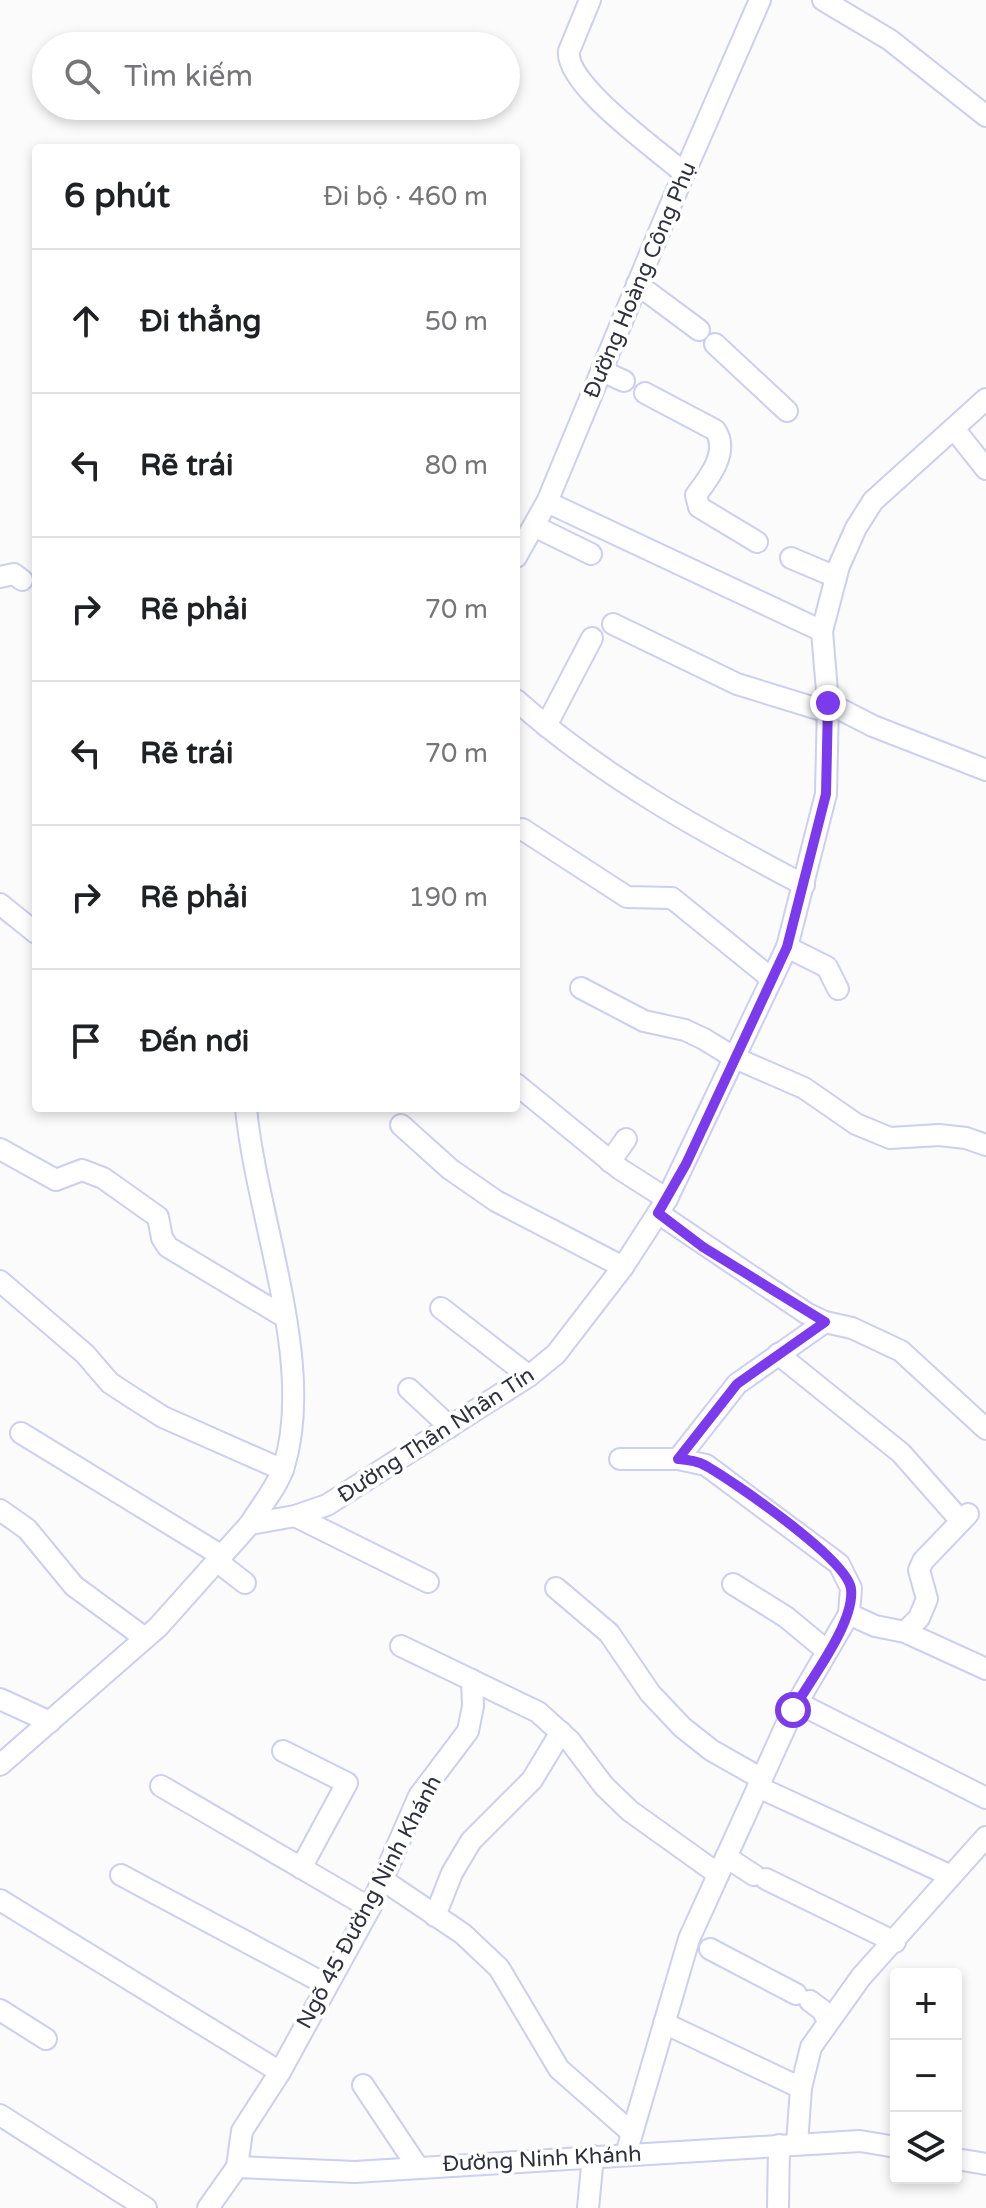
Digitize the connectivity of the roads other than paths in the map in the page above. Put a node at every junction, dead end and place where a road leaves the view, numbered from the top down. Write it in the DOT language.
graph roads {
  1 [pos="590,0"];
  2 [pos="760,0"];
  3 [pos="823,0"];
  4 [pos="986,116"];
  5 [pos="684,173"];
  6 [pos="637,284"];
  7 [pos="602,371"];
  8 [pos="624,381"];
  9 [pos="645,393"];
  10 [pos="986,399"];
  11 [pos="787,411"];
  12 [pos="955,430"];
  13 [pos="986,469"];
  14 [pos="547,502"];
  15 [pos="534,526"];
  16 [pos="757,542"];
  17 [pos="520,550"];
  18 [pos="591,554"];
  19 [pos="791,558"];
  20 [pos="0,577"];
  21 [pos="836,577"];
  22 [pos="22,580"];
  23 [pos="613,624"];
  24 [pos="822,631"];
  25 [pos="592,638"];
  26 [pos="520,703"];
  27 [pos="828,708"];
  28 [pos="546,726"];
  29 [pos="986,770"];
  30 [pos="522,829"];
  31 [pos="804,885"];
  32 [pos="0,904"];
  33 [pos="32,930"];
  34 [pos="787,947"];
  35 [pos="772,979"];
  36 [pos="581,988"];
  37 [pos="838,989"];
  38 [pos="735,1058"];
  39 [pos="520,1087"];
  40 [pos="247,1112"];
  41 [pos="401,1125"];
  42 [pos="626,1139"];
  43 [pos="986,1145"];
  44 [pos="0,1149"];
  45 [pos="610,1162"];
  46 [pos="662,1206"];
  47 [pos="623,1267"];
  48 [pos="0,1281"];
  49 [pos="441,1308"];
  50 [pos="283,1316"];
  51 [pos="825,1322"];
  52 [pos="778,1354"];
  53 [pos="529,1376"];
  54 [pos="409,1389"];
  55 [pos="450,1427"];
  56 [pos="986,1429"];
  57 [pos="21,1433"];
  58 [pos="620,1459"];
  59 [pos="678,1459"];
  60 [pos="283,1470"];
  61 [pos="0,1510"];
  62 [pos="295,1516"];
  63 [pos="250,1524"];
  64 [pos="220,1559"];
  65 [pos="428,1582"];
  66 [pos="245,1583"];
  67 [pos="733,1584"];
  68 [pos="556,1588"];
  69 [pos="849,1614"];
  70 [pos="905,1632"];
  71 [pos="145,1638"];
  72 [pos="401,1646"];
  73 [pos="827,1651"];
  74 [pos="986,1669"];
  75 [pos="472,1680"];
  76 [pos="0,1699"];
  77 [pos="798,1703"];
  78 [pos="50,1722"];
  79 [pos="561,1732"];
  80 [pos="283,1751"];
  81 [pos="0,1765"];
  82 [pos="760,1783"];
  83 [pos="161,1786"];
  84 [pos="986,1798"];
  85 [pos="986,1837"];
  86 [pos="722,1866"];
  87 [pos="301,1868"];
  88 [pos="121,1875"];
  89 [pos="949,1875"];
  90 [pos="383,1880"];
  91 [pos="0,1900"];
  92 [pos="370,1908"];
  93 [pos="435,1916"];
  94 [pos="895,1942"];
  95 [pos="710,1949"];
  96 [pos="327,1985"];
  97 [pos="0,2010"];
  98 [pos="828,2021"];
  99 [pos="664,2023"];
  100 [pos="46,2039"];
  101 [pos="280,2072"];
  102 [pos="363,2085"];
  103 [pos="801,2088"];
  104 [pos="0,2115"];
  105 [pos="632,2133"];
  106 [pos="788,2145"];
  107 [pos="890,2146"];
  108 [pos="626,2154"];
  109 [pos="593,2156"];
  110 [pos="962,2160"];
  111 [pos="986,2164"];
  112 [pos="417,2166"];
  113 [pos="237,2167"];
  114 [pos="146,2208"];
  115 [pos="208,2208"];
  116 [pos="588,2208"];
  117 [pos="778,2208"];
  1 -- 5 [label="street"];
  2 -- 5 [label="street, Đường Hoàng Công Phụ"];
  3 -- 4 [label="street"];
  5 -- 6 [label="street, Đường Hoàng Công Phụ"];
  6 -- 7 [label="street, Đường Hoàng Công Phụ"];
  6 -- 11 [label="street"];
  7 -- 8 [label="street"];
  7 -- 14 [label="street, Đường Hoàng Công Phụ"];
  9 -- 16 [label="street"];
  10 -- 12 [label="street, Đường Thân Nhân Tín"];
  12 -- 13 [label="street"];
  12 -- 21 [label="street, Đường Thân Nhân Tín"];
  14 -- 15 [label="street, Đường Hoàng Công Phụ"];
  14 -- 24 [label="street"];
  15 -- 17 [label="street, Đường Hoàng Công Phụ"];
  15 -- 18 [label="street"];
  19 -- 21 [label="street"];
  20 -- 22 [label="street"];
  21 -- 24 [label="street, Đường Thân Nhân Tín"];
  23 -- 27 [label="street"];
  24 -- 27 [label="street, Đường Thân Nhân Tín"];
  25 -- 28 [label="street"];
  26 -- 28 [label="street"];
  27 -- 29 [label="street"];
  27 -- 31 [label="street, Đường Thân Nhân Tín"];
  28 -- 31 [label="street"];
  30 -- 35 [label="street"];
  31 -- 34 [label="street, Đường Thân Nhân Tín"];
  32 -- 33 [label="street"];
  34 -- 35 [label="street, Đường Thân Nhân Tín"];
  34 -- 37 [label="street"];
  35 -- 38 [label="street, Đường Thân Nhân Tín"];
  36 -- 38 [label="street"];
  38 -- 43 [label="street"];
  38 -- 46 [label="street, Đường Thân Nhân Tín"];
  39 -- 45 [label="street"];
  40 -- 50 [label="street"];
  41 -- 47 [label="street"];
  42 -- 45 [label="street"];
  44 -- 50 [label="street"];
  45 -- 46 [label="street"];
  46 -- 47 [label="street, Đường Thân Nhân Tín"];
  46 -- 51 [label="street"];
  47 -- 53 [label="street, Đường Thân Nhân Tín"];
  48 -- 60 [label="street"];
  49 -- 53 [label="street"];
  50 -- 60 [label="street"];
  51 -- 52 [label="street"];
  51 -- 56 [label="street"];
  52 -- 59 [label="street"];
  52 -- 70 [label="street"];
  53 -- 55 [label="street, Đường Thân Nhân Tín"];
  54 -- 55 [label="street"];
  55 -- 62 [label="street, Đường Thân Nhân Tín"];
  57 -- 64 [label="street"];
  58 -- 59 [label="street"];
  59 -- 69 [label="street"];
  60 -- 63 [label="street"];
  61 -- 71 [label="street"];
  62 -- 63 [label="street, Đường Thân Nhân Tín"];
  62 -- 65 [label="street"];
  63 -- 64 [label="street"];
  64 -- 66 [label="street"];
  64 -- 71 [label="street"];
  67 -- 73 [label="street"];
  68 -- 82 [label="street"];
  69 -- 70 [label="street"];
  69 -- 73 [label="street"];
  70 -- 74 [label="street"];
  71 -- 78 [label="street"];
  72 -- 75 [label="street"];
  73 -- 77 [label="street"];
  75 -- 79 [label="street"];
  75 -- 90 [label="street, Ngõ 45 Đường Ninh Khánh"];
  76 -- 78 [label="street"];
  77 -- 82 [label="street"];
  77 -- 84 [label="street"];
  78 -- 81 [label="street"];
  79 -- 86 [label="street"];
  79 -- 93 [label="street"];
  80 -- 87 [label="street"];
  82 -- 86 [label="street"];
  82 -- 89 [label="street"];
  83 -- 87 [label="street"];
  85 -- 89 [label="street"];
  86 -- 94 [label="street"];
  86 -- 99 [label="street"];
  87 -- 92 [label="street"];
  88 -- 96 [label="street"];
  89 -- 94 [label="street"];
  90 -- 92 [label="street, Ngõ 45 Đường Ninh Khánh"];
  90 -- 93 [label="street"];
  91 -- 101 [label="street"];
  92 -- 96 [label="street, Ngõ 45 Đường Ninh Khánh"];
  93 -- 105 [label="street"];
  94 -- 98 [label="street"];
  95 -- 98 [label="street"];
  96 -- 101 [label="street, Ngõ 45 Đường Ninh Khánh"];
  97 -- 100 [label="street"];
  98 -- 103 [label="street"];
  99 -- 103 [label="street"];
  99 -- 105 [label="street"];
  101 -- 113 [label="street, Ngõ 45 Đường Ninh Khánh"];
  102 -- 112 [label="street"];
  103 -- 106 [label="street"];
  104 -- 114 [label="street"];
  105 -- 108 [label="street"];
  106 -- 107 [label="street, Đường Ninh Khánh"];
  106 -- 108 [label="street, Đường Ninh Khánh"];
  106 -- 117 [label="street"];
  108 -- 109 [label="street, Đường Ninh Khánh"];
  109 -- 112 [label="street, Đường Ninh Khánh"];
  109 -- 116 [label="street"];
  110 -- 111 [label="street"];
  112 -- 113 [label="street, Đường Ninh Khánh"];
  113 -- 115 [label="street"];
}
